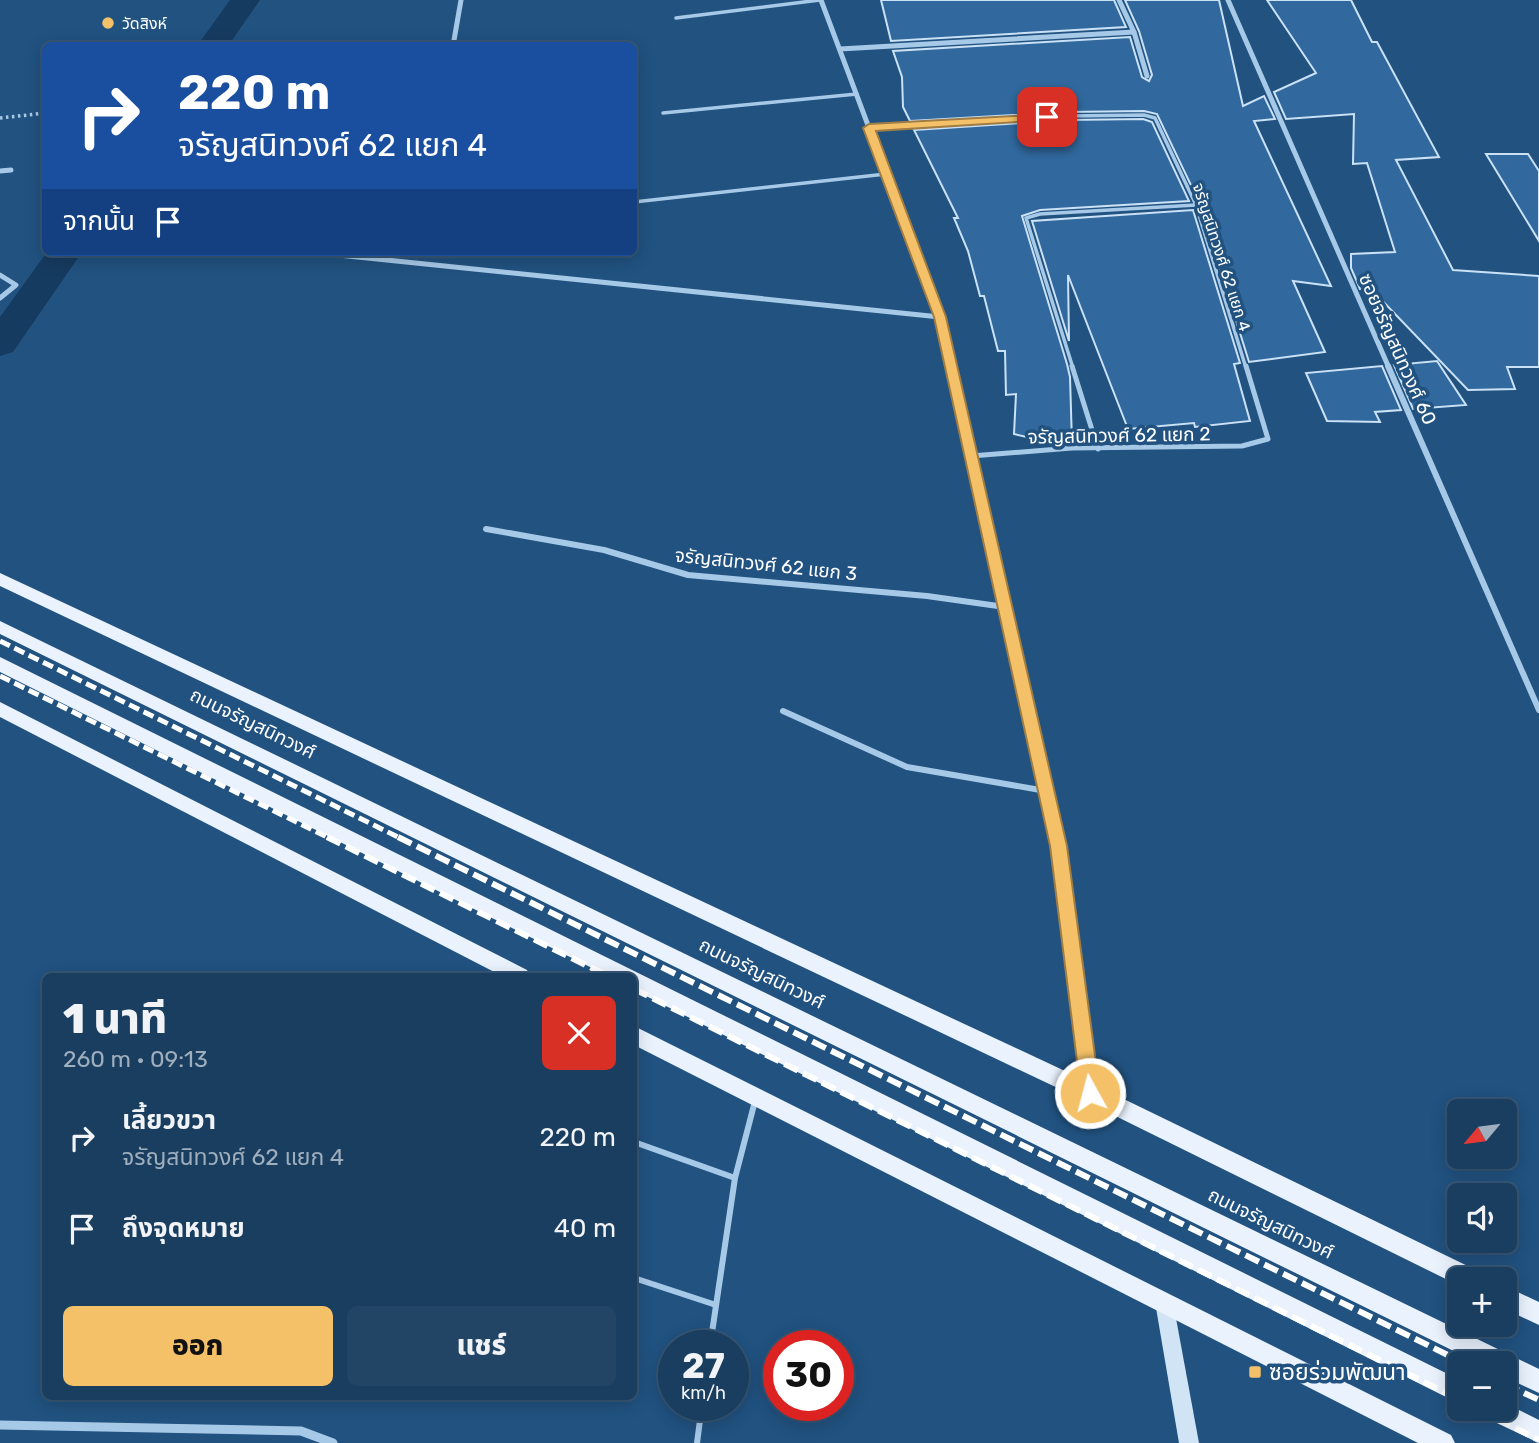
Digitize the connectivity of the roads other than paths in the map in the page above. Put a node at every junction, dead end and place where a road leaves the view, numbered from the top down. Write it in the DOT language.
graph roads {
  1 [pos="461,0"];
  2 [pos="820,0"];
  3 [pos="1119,0"];
  4 [pos="1228,0"];
  5 [pos="676,18"];
  6 [pos="1134,32"];
  7 [pos="454,42"];
  8 [pos="839,49"];
  9 [pos="1147,76"];
  10 [pos="857,94"];
  11 [pos="663,113"];
  12 [pos="869,128"];
  13 [pos="12,170"];
  14 [pos="0,171"];
  15 [pos="886,174"];
  16 [pos="637,202"];
  17 [pos="1196,205"];
  18 [pos="363,256"];
  19 [pos="0,275"];
  20 [pos="0,298"];
  21 [pos="940,317"];
  22 [pos="1268,439"];
  23 [pos="1098,449"];
  24 [pos="971,456"];
  25 [pos="486,529"];
  26 [pos="0,579"];
  27 [pos="1005,607"];
  28 [pos="0,627"];
  29 [pos="0,664"];
  30 [pos="0,709"];
  31 [pos="1539,710"];
  32 [pos="783,711"];
  33 [pos="1046,791"];
  34 [pos="514,973"];
  35 [pos="620,973"];
  36 [pos="637,982"];
  37 [pos="637,1037"];
  38 [pos="1090,1093"];
  39 [pos="756,1098"];
  40 [pos="637,1143"];
  41 [pos="735,1178"];
  42 [pos="1447,1268"];
  43 [pos="637,1279"];
  44 [pos="1164,1302"];
  45 [pos="1517,1303"];
  46 [pos="716,1305"];
  47 [pos="1539,1314"];
  48 [pos="712,1330"];
  49 [pos="1477,1351"];
  50 [pos="1517,1370"];
  51 [pos="1539,1381"];
  52 [pos="1447,1386"];
  53 [pos="700,1421"];
  54 [pos="1517,1421"];
  55 [pos="0,1424"];
  56 [pos="1539,1432"];
  57 [pos="333,1443"];
  58 [pos="697,1443"];
  59 [pos="1189,1443"];
  60 [pos="1443,1443"];
  1 -- 7 [label="street"];
  2 -- 5 [label="lane"];
  2 -- 8 [label="street"];
  3 -- 6 [label="street"];
  4 -- 31 [label="street, ซอยจรัญสนิทวงศ์ 60"];
  6 -- 8 [label="street"];
  6 -- 9 [label="street"];
  8 -- 10 [label="street"];
  10 -- 11 [label="lane"];
  10 -- 12 [label="street"];
  12 -- 15 [label="street"];
  12 -- 17 [label="lane, จรัญสนิทวงศ์ 62 แยก 4"];
  13 -- 14 [label="street"];
  15 -- 16 [label="lane"];
  15 -- 21 [label="street"];
  17 -- 22 [label="lane, จรัญสนิทวงศ์ 62 แยก 4"];
  17 -- 23 [label="lane"];
  18 -- 21 [label="street"];
  19 -- 20 [label="street"];
  21 -- 24 [label="street"];
  22 -- 23 [label="lane, จรัญสนิทวงศ์ 62 แยก 2"];
  23 -- 24 [label="lane, จรัญสนิทวงศ์ 62 แยก 2"];
  24 -- 27 [label="street"];
  25 -- 27 [label="street, จรัญสนิทวงศ์ 62 แยก 3"];
  26 -- 38 [label="main road, ถนนจรัญสนิทวงศ์"];
  27 -- 33 [label="street"];
  28 -- 49 [label="main road, ถนนจรัญสนิทวงศ์"];
  29 -- 35 [label="main road"];
  30 -- 34 [label="main road"];
  32 -- 33 [label="street"];
  33 -- 38 [label="street"];
  36 -- 52 [label="main road"];
  37 -- 39 [label="main road"];
  38 -- 42 [label="main road, ถนนจรัญสนิทวงศ์"];
  39 -- 41 [label="lane"];
  39 -- 44 [label="main road"];
  40 -- 41 [label="lane"];
  41 -- 46 [label="lane"];
  43 -- 46 [label="lane"];
  44 -- 59 [label="street"];
  44 -- 60 [label="main road"];
  45 -- 47 [label="main road"];
  46 -- 48 [label="lane"];
  50 -- 51 [label="main road, ถนนจรัญสนิทวงศ์"];
  53 -- 58 [label="lane"];
  54 -- 56 [label="main road"];
  55 -- 57 [label="street"];
}
